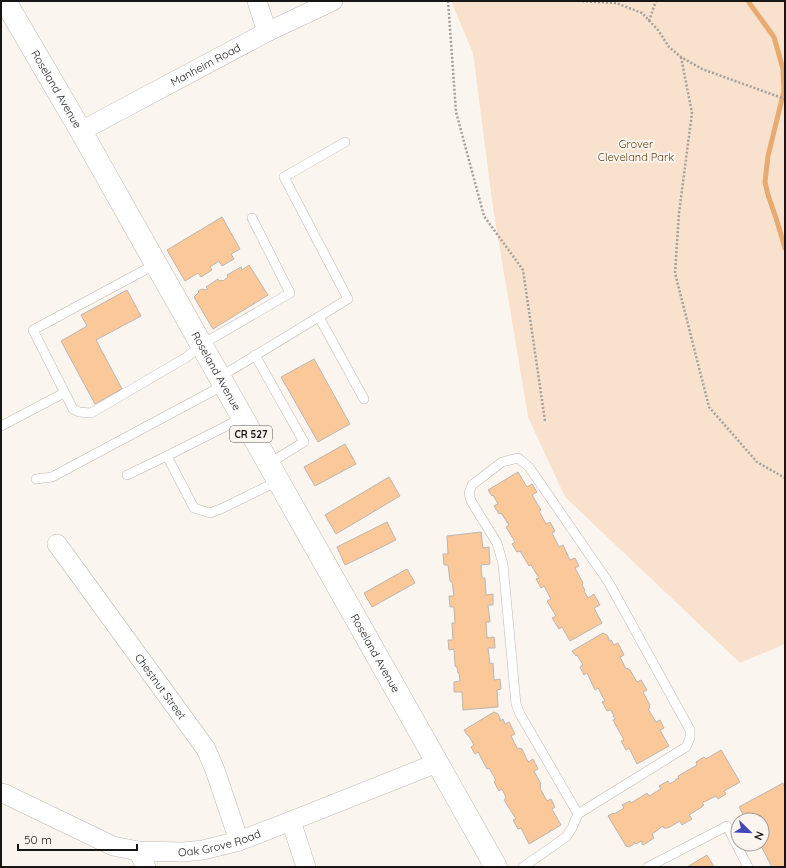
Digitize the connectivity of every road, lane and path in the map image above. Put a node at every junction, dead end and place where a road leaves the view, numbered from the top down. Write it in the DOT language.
graph roads {
  1 [pos="5,1"];
  2 [pos="257,1"];
  3 [pos="332,1"];
  4 [pos="448,1"];
  5 [pos="578,1"];
  6 [pos="656,1"];
  7 [pos="649,21"];
  8 [pos="267,32"];
  9 [pos="681,57"];
  10 [pos="785,99"];
  11 [pos="81,131"];
  12 [pos="345,142"];
  13 [pos="252,218"];
  14 [pos="156,264"];
  15 [pos="318,317"];
  16 [pos="201,345"];
  17 [pos="255,355"];
  18 [pos="222,381"];
  19 [pos="64,393"];
  20 [pos="364,399"];
  21 [pos="242,418"];
  22 [pos="545,421"];
  23 [pos="1,426"];
  24 [pos="167,456"];
  25 [pos="273,472"];
  26 [pos="128,475"];
  27 [pos="785,478"];
  28 [pos="36,479"];
  29 [pos="58,544"];
  30 [pos="437,763"];
  31 [pos="1,793"];
  32 [pos="578,814"];
  33 [pos="291,821"];
  34 [pos="239,841"];
  35 [pos="142,859"];
  36 [pos="306,867"];
  37 [pos="496,867"];
  38 [pos="523,867"];
  39 [pos="648,867"];
  40 [pos="748,867"];
  1 -- 11 [label="main road, Roseland Avenue / CR 527"];
  2 -- 8 [label="street"];
  3 -- 8 [label="street, Manheim Road"];
  4 -- 22 [label="path"];
  5 -- 7 [label="path"];
  6 -- 7 [label="path"];
  7 -- 9 [label="path"];
  8 -- 11 [label="street, Manheim Road"];
  9 -- 10 [label="path"];
  9 -- 27 [label="path"];
  11 -- 14 [label="main road, Roseland Avenue / CR 527"];
  12 -- 15 [label="lane"];
  13 -- 16 [label="lane"];
  14 -- 16 [label="main road, Roseland Avenue / CR 527"];
  14 -- 19 [label="lane"];
  15 -- 17 [label="lane"];
  15 -- 20 [label="lane"];
  16 -- 18 [label="main road, Roseland Avenue / CR 527"];
  16 -- 19 [label="lane"];
  17 -- 18 [label="lane"];
  17 -- 25 [label="lane"];
  18 -- 21 [label="main road, Roseland Avenue / CR 527"];
  18 -- 28 [label="lane"];
  19 -- 23 [label="lane"];
  21 -- 24 [label="lane"];
  21 -- 25 [label="main road, Roseland Avenue / CR 527"];
  24 -- 25 [label="lane"];
  24 -- 26 [label="lane"];
  25 -- 30 [label="main road, Roseland Avenue / CR 527"];
  29 -- 34 [label="street, Chestnut Street"];
  30 -- 33 [label="street, Oak Grove Road"];
  30 -- 37 [label="main road, Roseland Avenue / CR 527"];
  31 -- 35 [label="street, Oak Grove Road"];
  32 -- 32 [label="lane"];
  32 -- 38 [label="lane"];
  33 -- 34 [label="street, Oak Grove Road"];
  33 -- 36 [label="street"];
  34 -- 35 [label="street, Oak Grove Road"];
  39 -- 40 [label="lane"];
}
